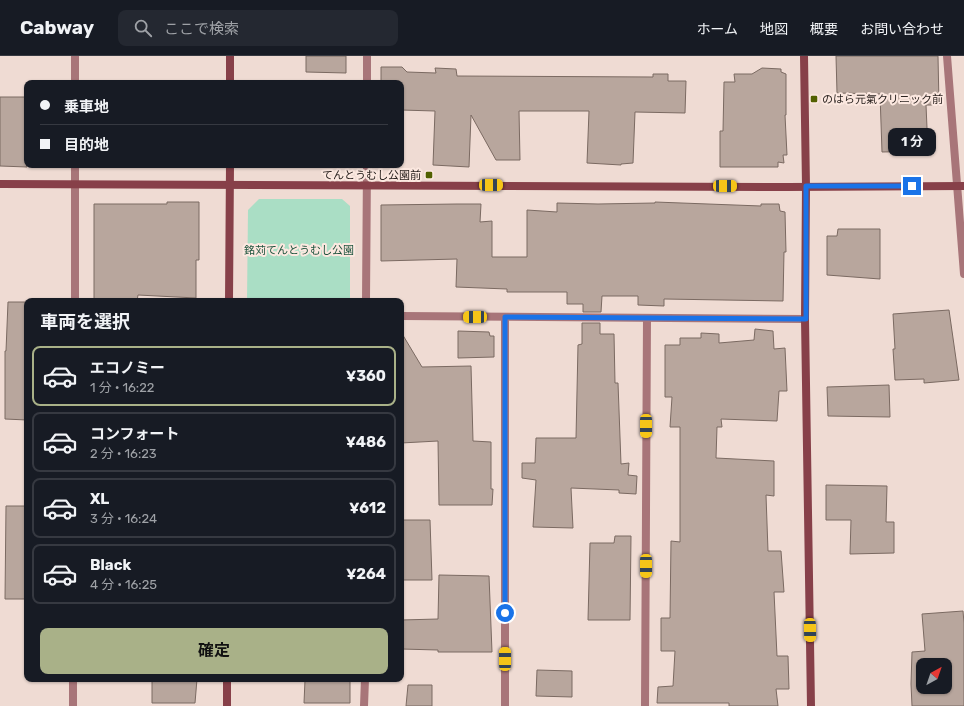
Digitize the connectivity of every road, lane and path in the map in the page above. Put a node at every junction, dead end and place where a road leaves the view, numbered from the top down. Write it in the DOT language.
graph roads {
  1 [pos="75,56"];
  2 [pos="230,56"];
  3 [pos="367,56"];
  4 [pos="804,56"];
  5 [pos="947,56"];
  6 [pos="75,80"];
  7 [pos="230,80"];
  8 [pos="367,80"];
  9 [pos="75,168"];
  10 [pos="230,168"];
  11 [pos="367,168"];
  12 [pos="0,184"];
  13 [pos="75,184"];
  14 [pos="230,184"];
  15 [pos="366,185"];
  16 [pos="806,186"];
  17 [pos="960,186"];
  18 [pos="964,274"];
  19 [pos="75,298"];
  20 [pos="229,298"];
  21 [pos="366,298"];
  22 [pos="404,316"];
  23 [pos="505,317"];
  24 [pos="647,318"];
  25 [pos="806,319"];
  26 [pos="74,682"];
  27 [pos="227,682"];
  28 [pos="364,682"];
  29 [pos="73,706"];
  30 [pos="227,706"];
  31 [pos="364,706"];
  32 [pos="505,706"];
  33 [pos="645,706"];
  34 [pos="811,706"];
  1 -- 6 [label="street"];
  2 -- 7 [label="street"];
  3 -- 8 [label="street"];
  4 -- 16 [label="street"];
  5 -- 17 [label="street"];
  9 -- 13 [label="street"];
  10 -- 14 [label="street"];
  11 -- 15 [label="street"];
  12 -- 13 [label="street"];
  13 -- 14 [label="street"];
  13 -- 19 [label="street"];
  14 -- 15 [label="street"];
  14 -- 20 [label="street"];
  15 -- 16 [label="street"];
  15 -- 21 [label="street"];
  16 -- 17 [label="street"];
  16 -- 25 [label="street"];
  17 -- 18 [label="street"];
  22 -- 23 [label="street"];
  23 -- 24 [label="street"];
  23 -- 32 [label="street"];
  24 -- 25 [label="street"];
  24 -- 33 [label="street"];
  25 -- 34 [label="street"];
  26 -- 29 [label="street"];
  27 -- 30 [label="street"];
  28 -- 31 [label="street"];
}
